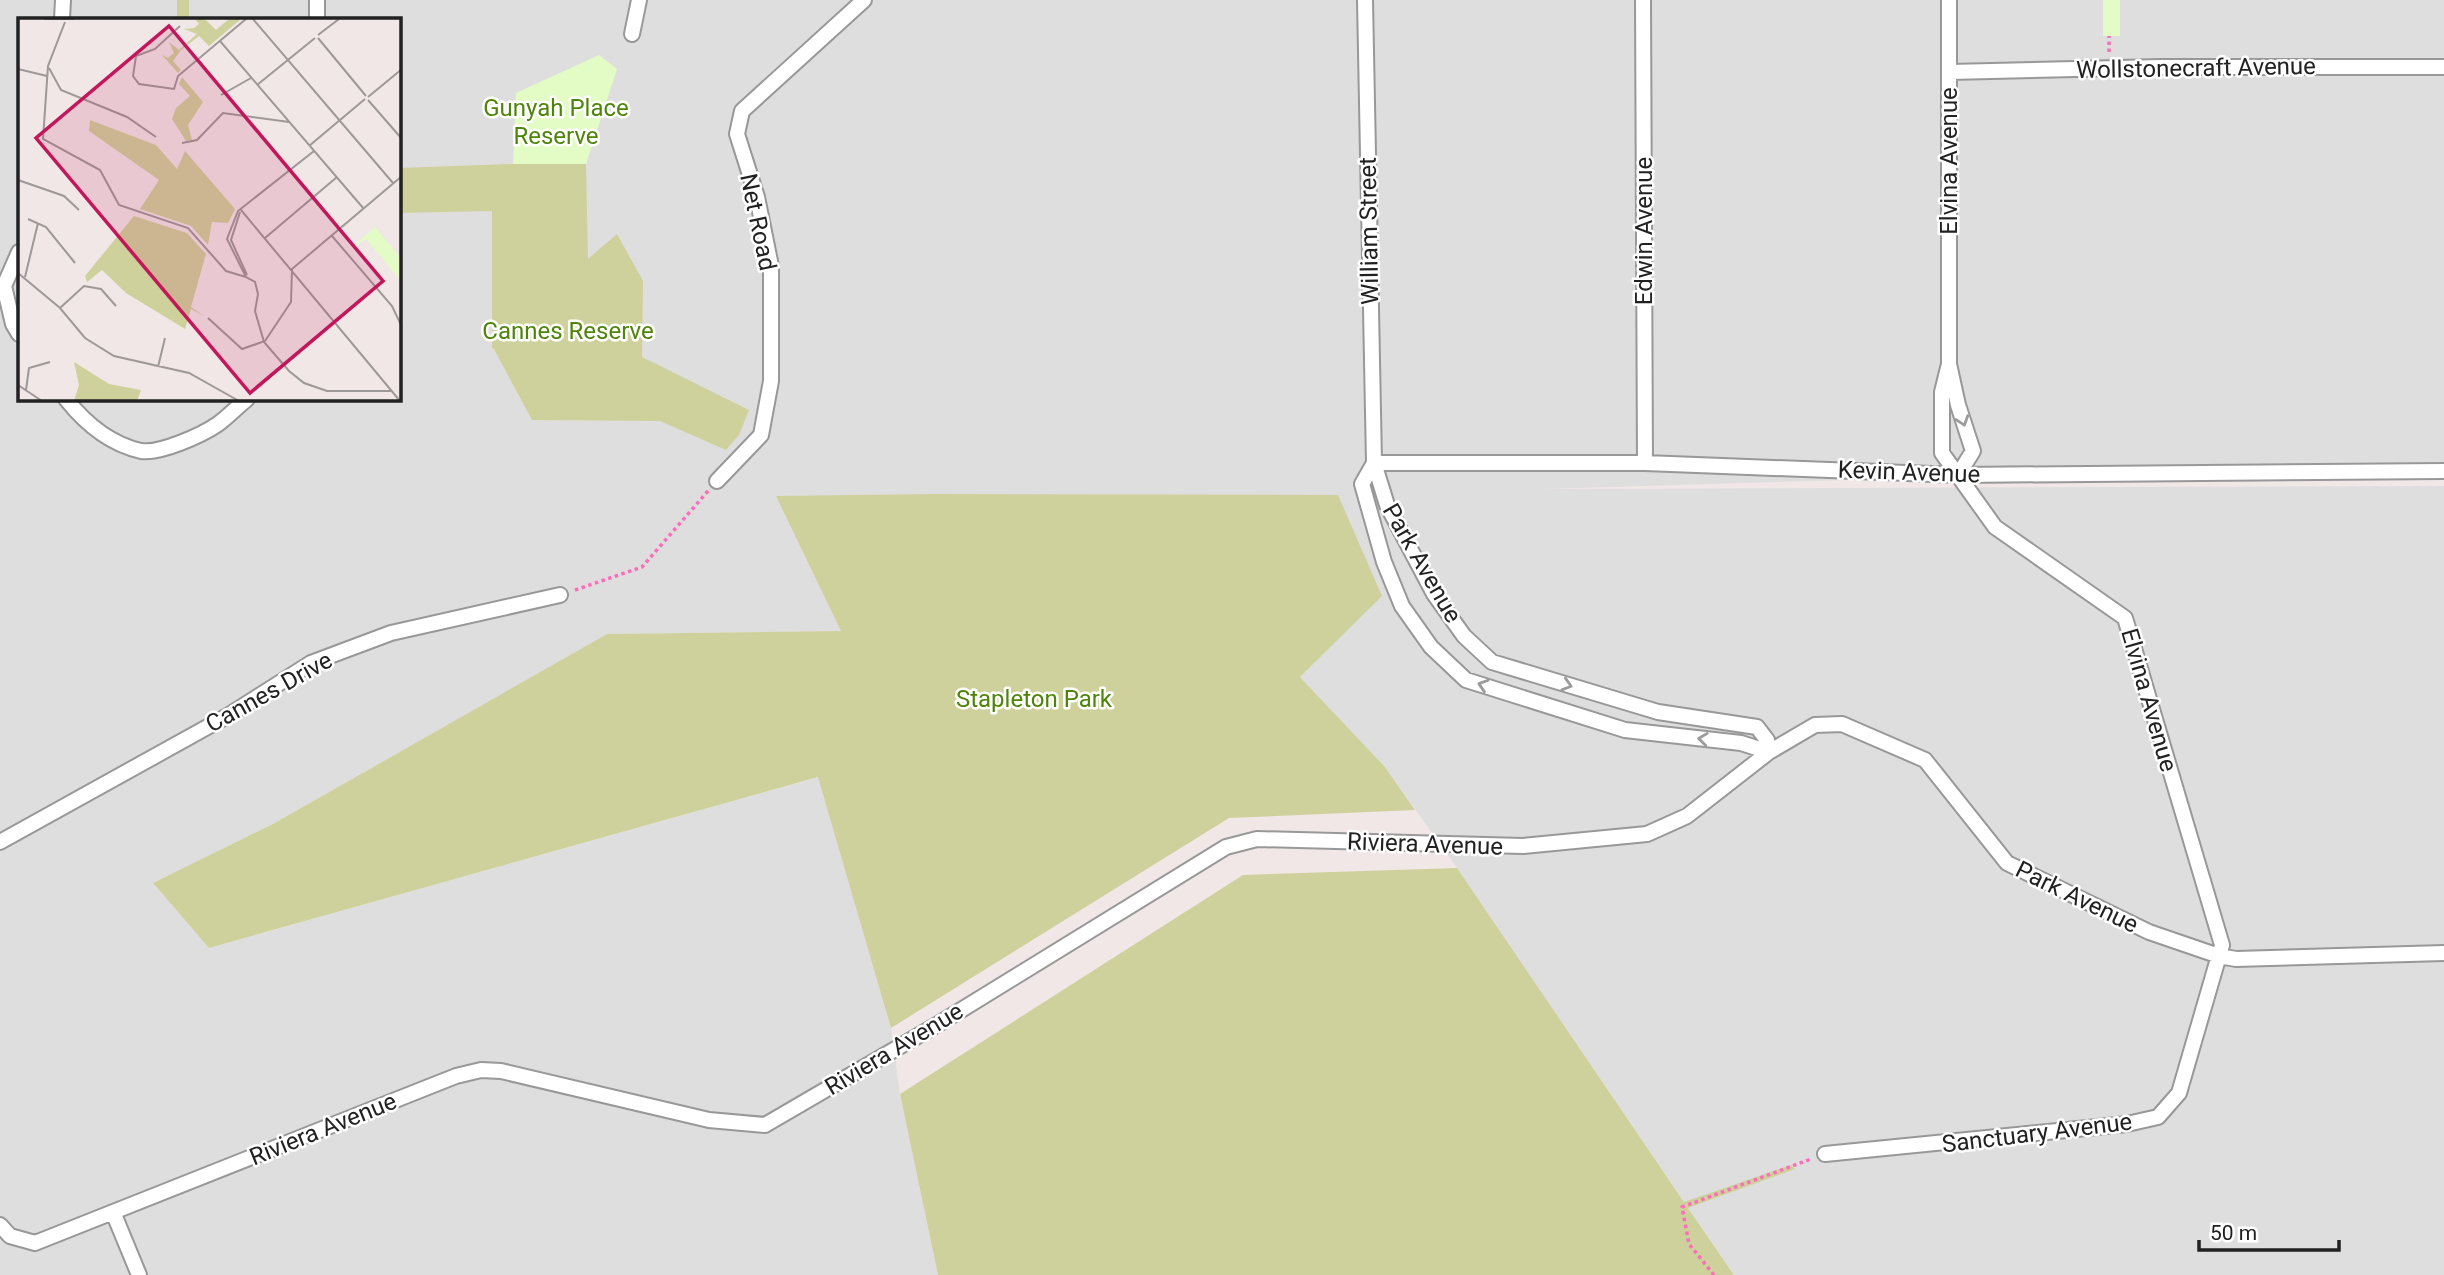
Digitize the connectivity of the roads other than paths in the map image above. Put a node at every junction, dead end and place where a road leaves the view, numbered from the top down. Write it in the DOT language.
graph roads {
  1 [pos="63,0"];
  2 [pos="317,0"];
  3 [pos="639,0"];
  4 [pos="864,0"];
  5 [pos="1365,0"];
  6 [pos="1643,0"];
  7 [pos="1948,0"];
  8 [pos="62,18"];
  9 [pos="317,18"];
  10 [pos="632,34"];
  11 [pos="2444,67"];
  12 [pos="1949,72"];
  13 [pos="18,254"];
  14 [pos="18,332"];
  15 [pos="1949,364"];
  16 [pos="68,401"];
  17 [pos="245,401"];
  18 [pos="1374,463"];
  19 [pos="1645,463"];
  20 [pos="2444,471"];
  21 [pos="1958,475"];
  22 [pos="717,481"];
  23 [pos="560,595"];
  24 [pos="1769,752"];
  25 [pos="0,842"];
  26 [pos="2444,953"];
  27 [pos="2219,956"];
  28 [pos="1825,1154"];
  29 [pos="113,1212"];
  30 [pos="0,1225"];
  31 [pos="139,1275"];
  1 -- 8 [label="street"];
  2 -- 9 [label="street"];
  3 -- 10 [label="street"];
  4 -- 22 [label="street, Net Road"];
  5 -- 18 [label="street, William Street"];
  6 -- 19 [label="street, Edwin Avenue"];
  7 -- 12 [label="street, Elvina Avenue"];
  11 -- 12 [label="street, Wollstonecraft Avenue"];
  12 -- 15 [label="street, Elvina Avenue"];
  13 -- 14 [label="street"];
  15 -- 21 [label="street, Elvina Avenue"];
  15 -- 21 [label="street, Elvina Avenue, one-way"];
  16 -- 17 [label="street"];
  18 -- 19 [label="street, Kevin Avenue"];
  18 -- 24 [label="street, Park Avenue, one-way"];
  24 -- 18 [label="street, Park Avenue, one-way"];
  19 -- 21 [label="street, Kevin Avenue"];
  20 -- 21 [label="street, Kevin Avenue"];
  21 -- 27 [label="street, Elvina Avenue"];
  23 -- 25 [label="street, Cannes Drive"];
  24 -- 27 [label="street, Park Avenue"];
  24 -- 29 [label="street, Riviera Avenue"];
  26 -- 27 [label="street, Park Avenue"];
  27 -- 28 [label="street, Sanctuary Avenue"];
  29 -- 30 [label="street, Riviera Avenue"];
  29 -- 31 [label="street"];
}
